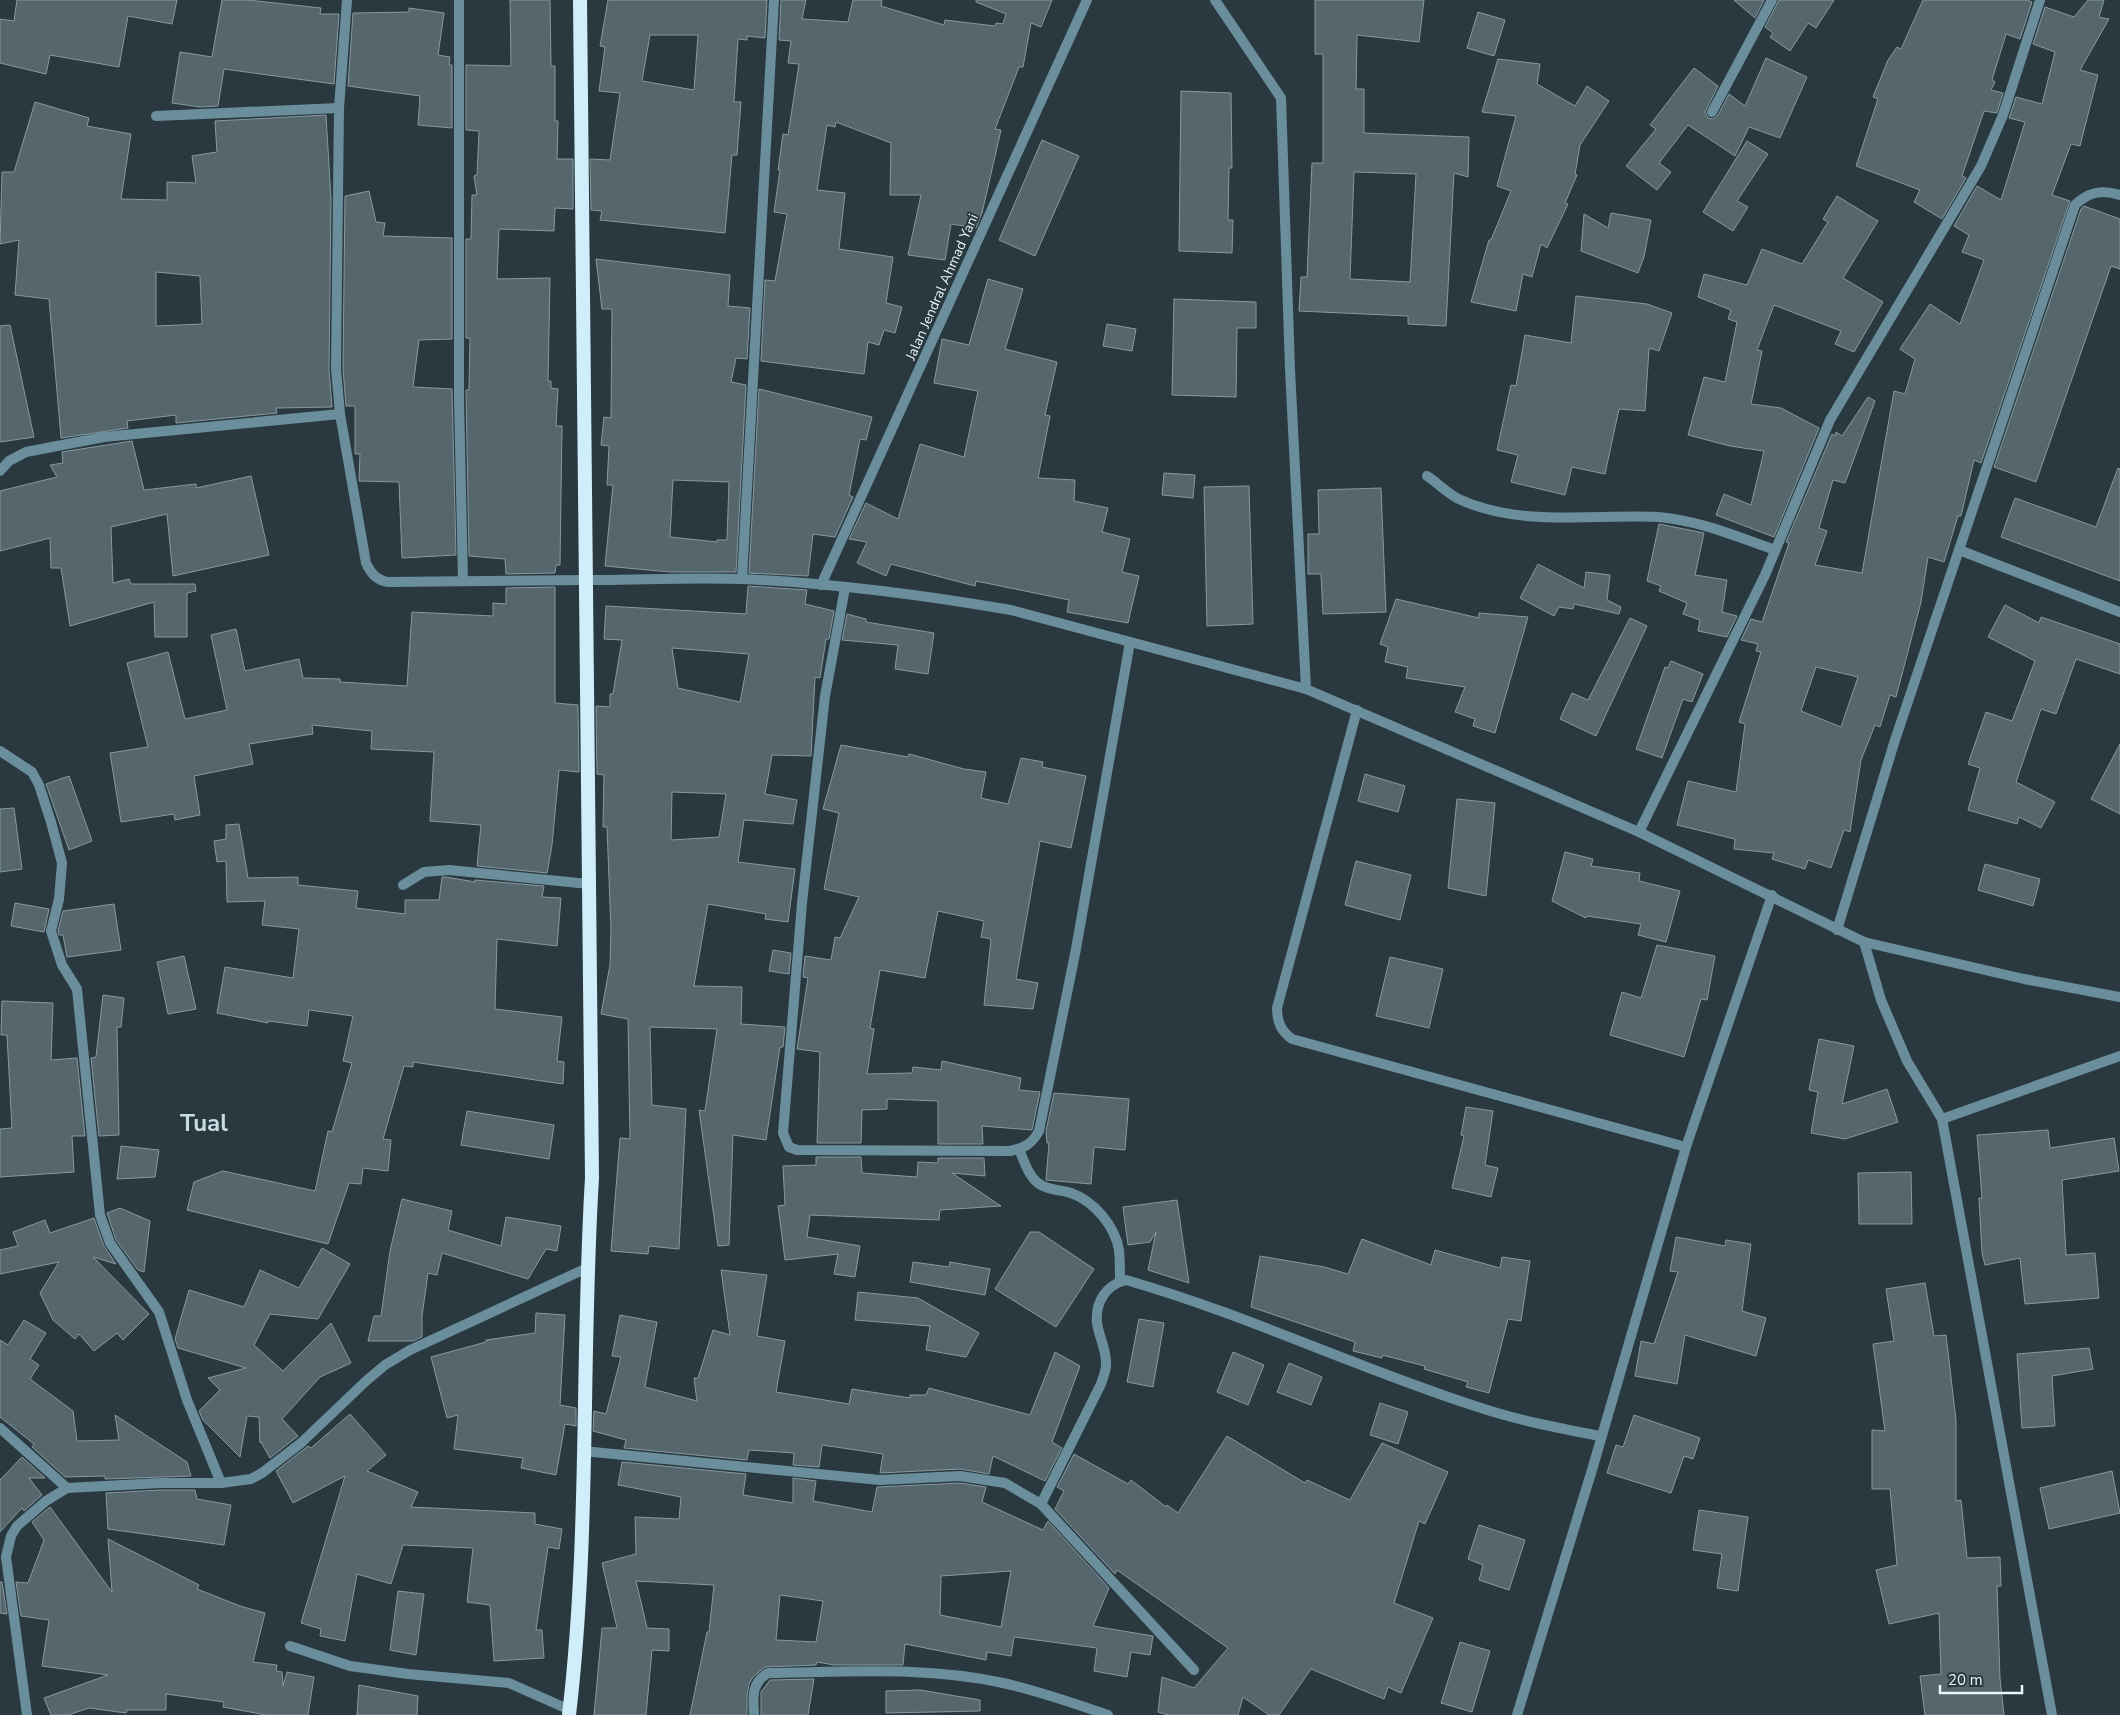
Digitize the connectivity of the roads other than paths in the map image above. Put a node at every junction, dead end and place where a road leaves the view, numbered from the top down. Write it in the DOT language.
graph roads {
  1 [pos="347,0"];
  2 [pos="459,0"];
  3 [pos="580,0"];
  4 [pos="774,0"];
  5 [pos="1087,0"];
  6 [pos="1216,0"];
  7 [pos="1772,0"];
  8 [pos="2040,0"];
  9 [pos="339,108"];
  10 [pos="1712,112"];
  11 [pos="156,116"];
  12 [pos="2120,194"];
  13 [pos="340,414"];
  14 [pos="0,471"];
  15 [pos="1427,476"];
  16 [pos="1775,550"];
  17 [pos="1959,550"];
  18 [pos="742,579"];
  19 [pos="586,580"];
  20 [pos="463,581"];
  21 [pos="821,585"];
  22 [pos="846,588"];
  23 [pos="2120,612"];
  24 [pos="1130,642"];
  25 [pos="1306,689"];
  26 [pos="1357,710"];
  27 [pos="0,751"];
  28 [pos="1640,832"];
  29 [pos="403,884"];
  30 [pos="589,884"];
  31 [pos="1772,895"];
  32 [pos="1837,930"];
  33 [pos="1864,942"];
  34 [pos="2120,997"];
  35 [pos="2120,1056"];
  36 [pos="1942,1119"];
  37 [pos="1686,1146"];
  38 [pos="1019,1149"];
  39 [pos="587,1268"];
  40 [pos="1120,1282"];
  41 [pos="0,1428"];
  42 [pos="1600,1436"];
  43 [pos="584,1451"];
  44 [pos="222,1483"];
  45 [pos="67,1488"];
  46 [pos="1041,1504"];
  47 [pos="290,1646"];
  48 [pos="1194,1670"];
  49 [pos="570,1713"];
  50 [pos="26,1715"];
  51 [pos="754,1715"];
  52 [pos="1108,1715"];
  53 [pos="1517,1715"];
  54 [pos="2052,1715"];
  1 -- 9 [label="street"];
  2 -- 20 [label="street"];
  3 -- 19 [label="highway"];
  4 -- 18 [label="street"];
  5 -- 21 [label="street, Jalan Jendral Ahmad Yani"];
  6 -- 25 [label="street"];
  7 -- 10 [label="street"];
  8 -- 16 [label="street"];
  9 -- 11 [label="street"];
  9 -- 13 [label="street"];
  12 -- 17 [label="street"];
  13 -- 14 [label="street"];
  13 -- 20 [label="street"];
  15 -- 16 [label="street"];
  16 -- 28 [label="street"];
  17 -- 23 [label="street"];
  17 -- 32 [label="street"];
  18 -- 19 [label="street"];
  18 -- 21 [label="street"];
  19 -- 20 [label="street"];
  19 -- 30 [label="highway"];
  21 -- 22 [label="street"];
  22 -- 24 [label="street"];
  22 -- 38 [label="street"];
  24 -- 25 [label="street"];
  24 -- 38 [label="street"];
  25 -- 26 [label="street"];
  26 -- 28 [label="street"];
  26 -- 37 [label="street"];
  27 -- 44 [label="street"];
  28 -- 31 [label="street"];
  29 -- 30 [label="street"];
  30 -- 39 [label="highway"];
  31 -- 32 [label="street"];
  31 -- 37 [label="street"];
  32 -- 33 [label="street"];
  33 -- 34 [label="street"];
  33 -- 36 [label="street"];
  35 -- 36 [label="street"];
  36 -- 54 [label="street"];
  37 -- 42 [label="street"];
  38 -- 40 [label="street"];
  39 -- 43 [label="highway"];
  39 -- 44 [label="street"];
  40 -- 42 [label="street"];
  40 -- 46 [label="street"];
  41 -- 45 [label="street"];
  42 -- 53 [label="street"];
  43 -- 46 [label="street"];
  43 -- 49 [label="highway"];
  44 -- 45 [label="street"];
  45 -- 50 [label="street"];
  46 -- 48 [label="street"];
  47 -- 49 [label="street"];
  51 -- 52 [label="street"];
}
